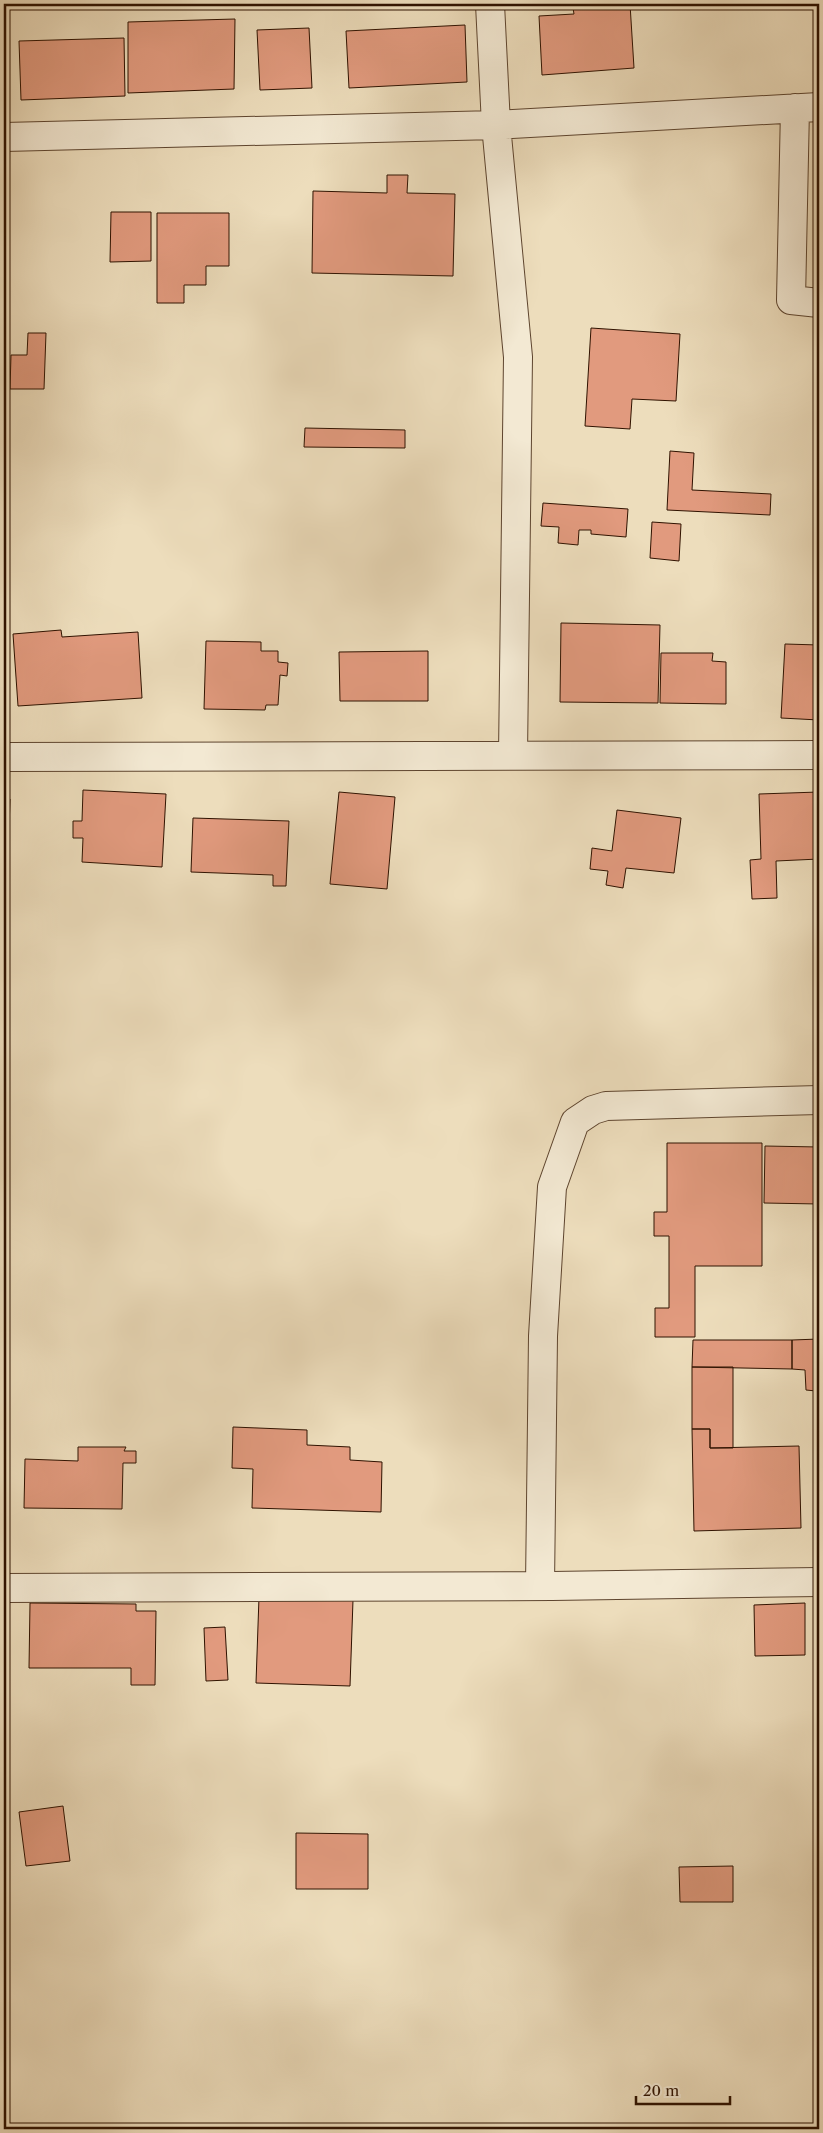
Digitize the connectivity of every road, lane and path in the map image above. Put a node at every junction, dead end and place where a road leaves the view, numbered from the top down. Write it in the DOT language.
graph roads {
  1 [pos="490,4"];
  2 [pos="807,107"];
  3 [pos="496,125"];
  4 [pos="4,137"];
  5 [pos="819,303"];
  6 [pos="513,755"];
  7 [pos="819,755"];
  8 [pos="4,757"];
  9 [pos="819,1100"];
  10 [pos="819,1582"];
  11 [pos="540,1586"];
  12 [pos="4,1588"];
  1 -- 3 [label="street"];
  2 -- 3 [label="street"];
  2 -- 5 [label="street"];
  3 -- 4 [label="street"];
  3 -- 6 [label="street"];
  6 -- 7 [label="street"];
  6 -- 8 [label="street"];
  9 -- 11 [label="street"];
  10 -- 11 [label="street"];
  11 -- 12 [label="street"];
}
